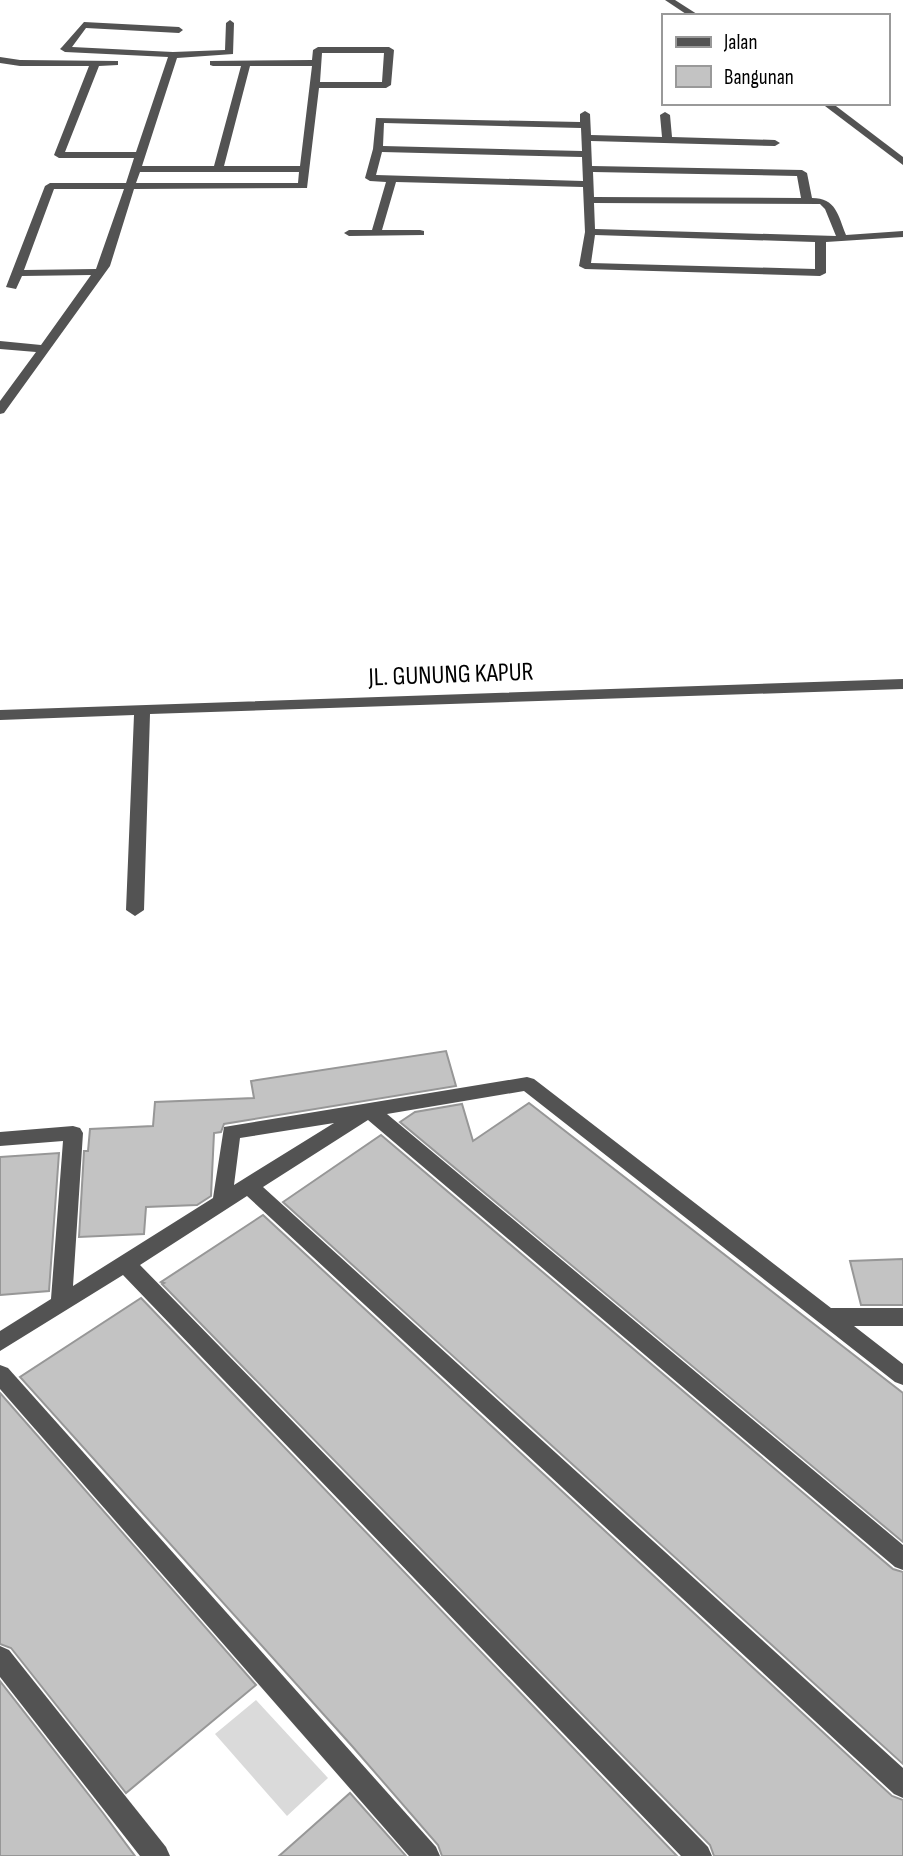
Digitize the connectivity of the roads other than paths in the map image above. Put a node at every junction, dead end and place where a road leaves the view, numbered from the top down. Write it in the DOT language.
graph roads {
  1 [pos="669,0"];
  2 [pos="693,14"];
  3 [pos="230,23"];
  4 [pos="178,30"];
  5 [pos="171,59"];
  6 [pos="0,60"];
  7 [pos="95,63"];
  8 [pos="246,63"];
  9 [pos="317,63"];
  10 [pos="314,85"];
  11 [pos="828,105"];
  12 [pos="665,115"];
  13 [pos="586,138"];
  14 [pos="667,140"];
  15 [pos="775,143"];
  16 [pos="378,149"];
  17 [pos="586,153"];
  18 [pos="140,155"];
  19 [pos="903,162"];
  20 [pos="135,169"];
  21 [pos="218,169"];
  22 [pos="305,169"];
  23 [pos="587,169"];
  24 [pos="392,179"];
  25 [pos="588,184"];
  26 [pos="130,186"];
  27 [pos="589,200"];
  28 [pos="807,201"];
  29 [pos="590,232"];
  30 [pos="349,233"];
  31 [pos="376,233"];
  32 [pos="420,233"];
  33 [pos="903,234"];
  34 [pos="821,238"];
  35 [pos="842,238"];
  36 [pos="100,272"];
  37 [pos="18,273"];
  38 [pos="12,287"];
  39 [pos="0,345"];
  40 [pos="44,348"];
  41 [pos="0,410"];
  42 [pos="903,684"];
  43 [pos="142,711"];
  44 [pos="0,715"];
  45 [pos="135,910"];
  46 [pos="369,1110"];
  47 [pos="0,1139"];
  48 [pos="249,1186"];
  49 [pos="222,1203"];
  50 [pos="125,1263"];
  51 [pos="61,1304"];
  52 [pos="826,1317"];
  53 [pos="903,1317"];
  54 [pos="0,1342"];
  55 [pos="0,1374"];
  56 [pos="903,1376"];
  57 [pos="903,1559"];
  58 [pos="0,1658"];
  59 [pos="903,1785"];
  60 [pos="158,1856"];
  61 [pos="427,1856"];
  62 [pos="699,1856"];
  1 -- 2 [label="street"];
  3 -- 5 [label="street"];
  4 -- 5 [label="street"];
  5 -- 7 [label="street"];
  5 -- 8 [label="street"];
  5 -- 18 [label="street"];
  6 -- 7 [label="street"];
  7 -- 18 [label="street"];
  8 -- 9 [label="street"];
  8 -- 21 [label="street"];
  9 -- 10 [label="street"];
  9 -- 10 [label="street"];
  10 -- 22 [label="street"];
  11 -- 19 [label="street"];
  12 -- 14 [label="street"];
  13 -- 14 [label="street"];
  13 -- 16 [label="street"];
  13 -- 17 [label="street"];
  14 -- 15 [label="street"];
  16 -- 17 [label="street"];
  16 -- 24 [label="street"];
  17 -- 23 [label="street"];
  18 -- 20 [label="street"];
  20 -- 21 [label="street"];
  20 -- 26 [label="street"];
  21 -- 22 [label="street"];
  22 -- 26 [label="street"];
  23 -- 25 [label="street"];
  23 -- 28 [label="street"];
  24 -- 25 [label="street"];
  24 -- 31 [label="street"];
  25 -- 27 [label="street"];
  26 -- 36 [label="street"];
  26 -- 37 [label="street"];
  27 -- 28 [label="street"];
  27 -- 29 [label="street"];
  28 -- 35 [label="street"];
  29 -- 34 [label="street"];
  29 -- 34 [label="street"];
  30 -- 31 [label="street"];
  31 -- 32 [label="street"];
  33 -- 35 [label="street"];
  34 -- 35 [label="street"];
  36 -- 37 [label="street"];
  36 -- 40 [label="street"];
  37 -- 38 [label="street"];
  39 -- 40 [label="street"];
  40 -- 41 [label="street"];
  42 -- 43 [label="street, JL. GUNUNG KAPUR"];
  43 -- 44 [label="street, JL. GUNUNG KAPUR"];
  43 -- 45 [label="street"];
  46 -- 48 [label="street"];
  46 -- 49 [label="street"];
  46 -- 52 [label="street"];
  46 -- 57 [label="street"];
  47 -- 51 [label="street"];
  48 -- 49 [label="street"];
  48 -- 59 [label="street"];
  49 -- 50 [label="street"];
  50 -- 51 [label="street"];
  50 -- 62 [label="street"];
  51 -- 54 [label="street"];
  52 -- 53 [label="street"];
  52 -- 56 [label="street"];
  55 -- 61 [label="street"];
  58 -- 60 [label="street"];
}
